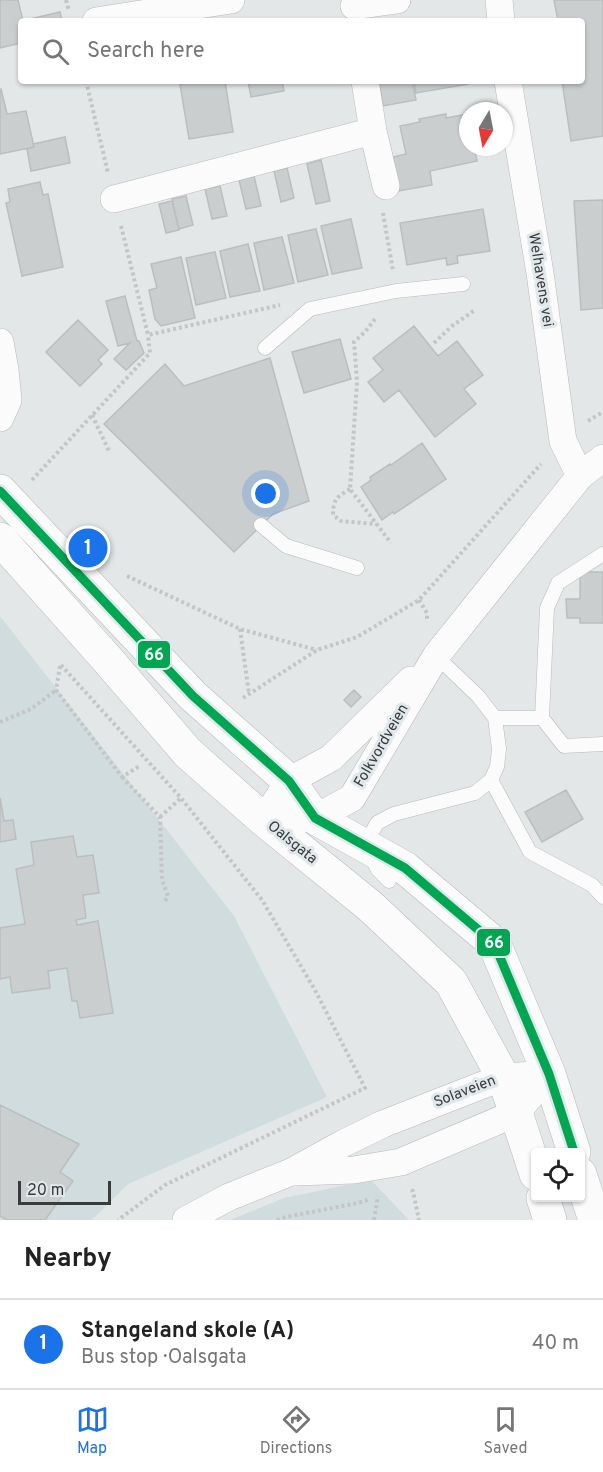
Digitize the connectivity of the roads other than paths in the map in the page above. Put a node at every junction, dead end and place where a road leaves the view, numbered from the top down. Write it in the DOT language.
graph roads {
  1 [pos="231,0"];
  2 [pos="398,0"];
  3 [pos="499,0"];
  4 [pos="352,9"];
  5 [pos="115,18"];
  6 [pos="501,18"];
  7 [pos="366,84"];
  8 [pos="508,84"];
  9 [pos="373,132"];
  10 [pos="386,186"];
  11 [pos="114,199"];
  12 [pos="463,284"];
  13 [pos="0,342"];
  14 [pos="265,348"];
  15 [pos="0,418"];
  16 [pos="603,458"];
  17 [pos="580,476"];
  18 [pos="12,489"];
  19 [pos="261,525"];
  20 [pos="0,539"];
  21 [pos="603,554"];
  22 [pos="357,568"];
  23 [pos="436,656"];
  24 [pos="495,718"];
  25 [pos="542,718"];
  26 [pos="603,744"];
  27 [pos="491,780"];
  28 [pos="290,781"];
  29 [pos="315,818"];
  30 [pos="264,820"];
  31 [pos="389,881"];
  32 [pos="603,897"];
  33 [pos="549,1074"];
  34 [pos="503,1077"];
  35 [pos="516,1113"];
  36 [pos="573,1148"];
  37 [pos="531,1159"];
  38 [pos="291,1172"];
  39 [pos="585,1188"];
  40 [pos="545,1202"];
  41 [pos="186,1220"];
  42 [pos="550,1220"];
  43 [pos="596,1220"];
  1 -- 5 [label="street"];
  2 -- 4 [label="street"];
  3 -- 6 [label="street"];
  7 -- 9 [label="street"];
  8 -- 17 [label="street, Welhavens vei"];
  9 -- 10 [label="street"];
  9 -- 11 [label="street"];
  12 -- 14 [label="lane"];
  13 -- 15 [label="street"];
  16 -- 17 [label="street, Folkvordveien"];
  17 -- 23 [label="street, Folkvordveien"];
  18 -- 28 [label="main road"];
  19 -- 22 [label="lane"];
  20 -- 30 [label="main road, Oalsgata"];
  21 -- 25 [label="lane"];
  23 -- 24 [label="lane"];
  23 -- 28 [label="street, Folkvordveien"];
  23 -- 29 [label="street, Folkvordveien"];
  24 -- 25 [label="lane"];
  24 -- 27 [label="lane"];
  25 -- 26 [label="lane"];
  27 -- 31 [label="lane"];
  27 -- 32 [label="lane"];
  28 -- 29 [label="main road"];
  28 -- 30 [label="street, Folkvordveien"];
  29 -- 30 [label="street, Folkvordveien"];
  29 -- 33 [label="main road"];
  30 -- 34 [label="main road, Oalsgata"];
  33 -- 34 [label="street, Solaveien"];
  33 -- 35 [label="street, Solaveien"];
  33 -- 36 [label="main road"];
  34 -- 35 [label="main road, Oalsgata"];
  34 -- 38 [label="street, Solaveien"];
  35 -- 37 [label="main road, Oalsgata"];
  35 -- 38 [label="street, Solaveien"];
  38 -- 41 [label="street, Solaveien"];
  39 -- 43 [label="main road"];
  40 -- 42 [label="main road"];
}
